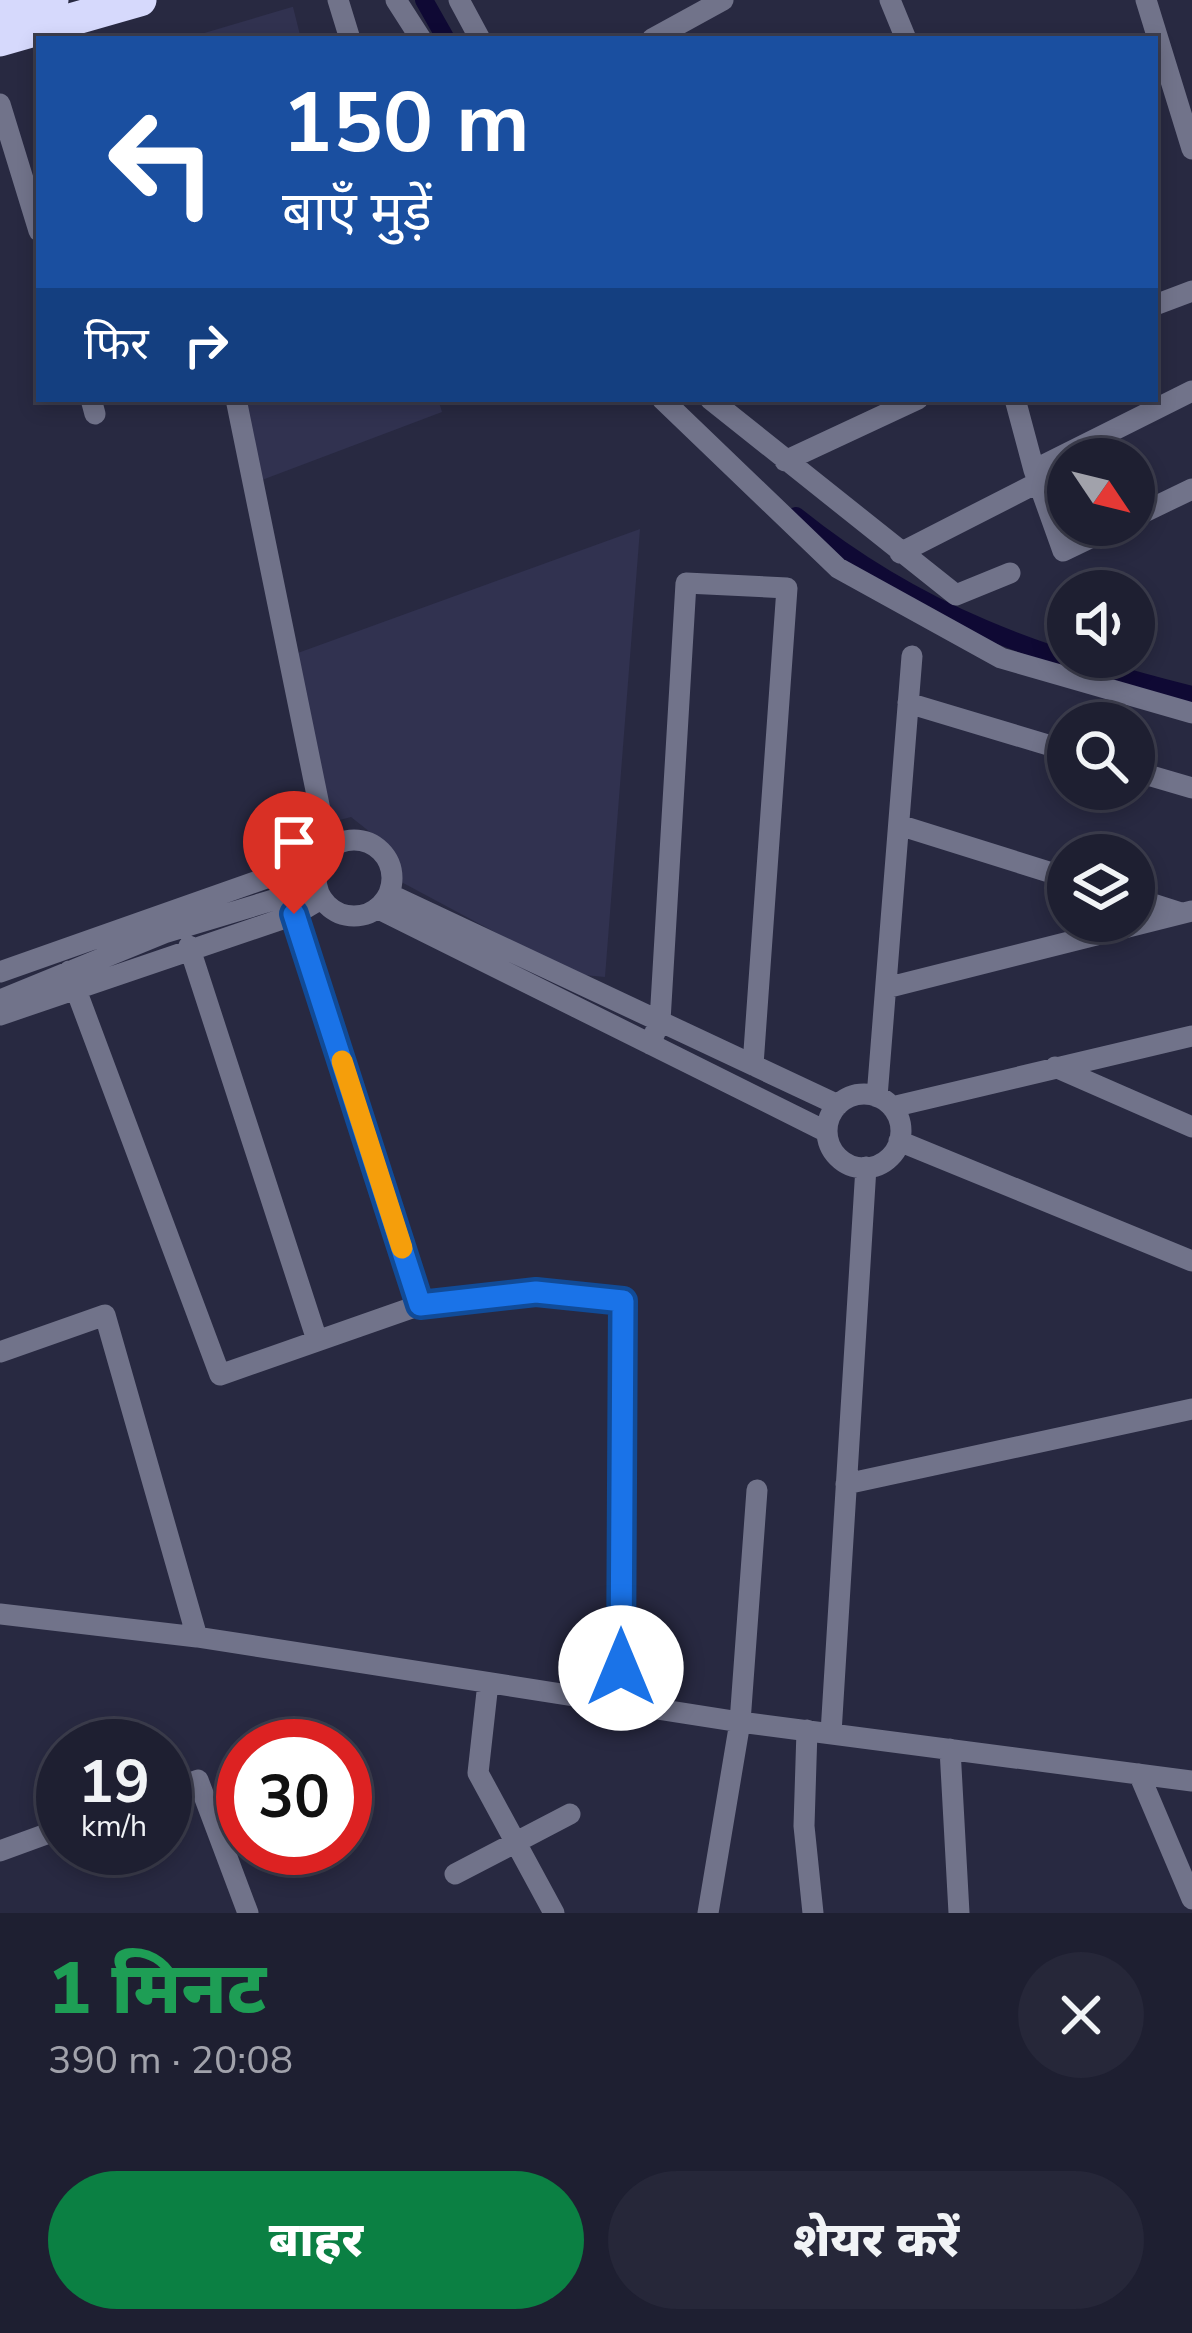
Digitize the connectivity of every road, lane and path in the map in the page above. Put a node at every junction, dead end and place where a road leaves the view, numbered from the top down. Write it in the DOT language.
graph roads {
  1 [pos="52,0"];
  2 [pos="140,0"];
  3 [pos="338,0"];
  4 [pos="396,0"];
  5 [pos="459,0"];
  6 [pos="723,0"];
  7 [pos="892,0"];
  8 [pos="1146,0"];
  9 [pos="5,17"];
  10 [pos="349,36"];
  11 [pos="419,36"];
  12 [pos="478,36"];
  13 [pos="657,36"];
  14 [pos="905,36"];
  15 [pos="1153,36"];
  16 [pos="1158,60"];
  17 [pos="1164,90"];
  18 [pos="0,104"];
  19 [pos="1192,149"];
  20 [pos="36,221"];
  21 [pos="1192,291"];
  22 [pos="1158,304"];
  23 [pos="1192,391"];
  24 [pos="237,402"];
  25 [pos="665,402"];
  26 [pos="714,402"];
  27 [pos="912,402"];
  28 [pos="1017,402"];
  29 [pos="784,461"];
  30 [pos="1036,476"];
  31 [pos="1192,489"];
  32 [pos="1047,507"];
  33 [pos="1155,507"];
  34 [pos="900,554"];
  35 [pos="1010,573"];
  36 [pos="912,656"];
  37 [pos="908,703"];
  38 [pos="1192,713"];
  39 [pos="1047,745"];
  40 [pos="1155,777"];
  41 [pos="1192,788"];
  42 [pos="898,825"];
  43 [pos="324,854"];
  44 [pos="1047,871"];
  45 [pos="319,893"];
  46 [pos="383,901"];
  47 [pos="1155,904"];
  48 [pos="1187,912"];
  49 [pos="294,914"];
  50 [pos="161,924"];
  51 [pos="189,946"];
  52 [pos="97,948"];
  53 [pos="506,961"];
  54 [pos="0,973"];
  55 [pos="72,979"];
  56 [pos="886,988"];
  57 [pos="594,990"];
  58 [pos="0,1000"];
  59 [pos="583,1010"];
  60 [pos="0,1015"];
  61 [pos="660,1021"];
  62 [pos="1192,1036"];
  63 [pos="650,1044"];
  64 [pos="753,1065"];
  65 [pos="1054,1066"];
  66 [pos="796,1084"];
  67 [pos="885,1102"];
  68 [pos="838,1105"];
  69 [pos="784,1111"];
  70 [pos="1192,1126"];
  71 [pos="827,1132"];
  72 [pos="899,1142"];
  73 [pos="866,1167"];
  74 [pos="1192,1261"];
  75 [pos="420,1305"];
  76 [pos="317,1340"];
  77 [pos="0,1352"];
  78 [pos="1192,1409"];
  79 [pos="846,1484"];
  80 [pos="757,1490"];
  81 [pos="0,1614"];
  82 [pos="196,1636"];
  83 [pos="488,1683"];
  84 [pos="621,1704"];
  85 [pos="740,1721"];
  86 [pos="807,1730"];
  87 [pos="830,1733"];
  88 [pos="950,1749"];
  89 [pos="1138,1774"];
  90 [pos="1192,1781"];
  91 [pos="192,1782"];
  92 [pos="570,1814"];
  93 [pos="36,1838"];
  94 [pos="516,1841"];
  95 [pos="0,1851"];
  96 [pos="455,1874"];
  97 [pos="1192,1899"];
  98 [pos="248,1913"];
  99 [pos="554,1913"];
  100 [pos="708,1913"];
  101 [pos="813,1913"];
  102 [pos="959,1913"];
  1 -- 9 [label="highway"];
  2 -- 9 [label="highway"];
  3 -- 10 [label="street"];
  4 -- 11 [label="street"];
  5 -- 12 [label="street"];
  6 -- 13 [label="street"];
  7 -- 14 [label="street"];
  8 -- 15 [label="street"];
  16 -- 17 [label="street"];
  17 -- 19 [label="street"];
  18 -- 20 [label="street"];
  21 -- 22 [label="street"];
  23 -- 30 [label="street"];
  24 -- 43 [label="street"];
  25 -- 38 [label="street"];
  26 -- 29 [label="street"];
  27 -- 29 [label="street"];
  28 -- 30 [label="street"];
  29 -- 34 [label="street"];
  30 -- 32 [label="street"];
  30 -- 34 [label="street"];
  31 -- 33 [label="street"];
  34 -- 35 [label="street"];
  36 -- 37 [label="street"];
  37 -- 39 [label="street"];
  37 -- 42 [label="street"];
  40 -- 41 [label="street"];
  42 -- 44 [label="street"];
  42 -- 56 [label="street"];
  43 -- 45 [label="street"];
  43 -- 46 [label="street"];
  43 -- 50 [label="street"];
  45 -- 46 [label="street"];
  45 -- 49 [label="street"];
  45 -- 50 [label="street"];
  46 -- 53 [label="street"];
  47 -- 48 [label="street"];
  48 -- 56 [label="street"];
  49 -- 51 [label="street"];
  49 -- 75 [label="street"];
  50 -- 52 [label="street"];
  51 -- 55 [label="street"];
  51 -- 76 [label="street"];
  52 -- 54 [label="street"];
  52 -- 55 [label="street"];
  53 -- 57 [label="street"];
  53 -- 59 [label="street"];
  55 -- 58 [label="street"];
  55 -- 60 [label="street"];
  55 -- 76 [label="street"];
  56 -- 67 [label="street"];
  57 -- 59 [label="street"];
  57 -- 61 [label="street"];
  59 -- 63 [label="street"];
  61 -- 63 [label="street"];
  61 -- 64 [label="street"];
  61 -- 64 [label="street"];
  62 -- 65 [label="street"];
  63 -- 69 [label="street"];
  64 -- 66 [label="street"];
  65 -- 67 [label="street"];
  65 -- 70 [label="street"];
  66 -- 68 [label="street"];
  66 -- 69 [label="street"];
  67 -- 68 [label="street"];
  67 -- 72 [label="street"];
  68 -- 71 [label="street"];
  69 -- 71 [label="street"];
  71 -- 73 [label="street"];
  72 -- 73 [label="street"];
  72 -- 74 [label="street"];
  73 -- 79 [label="street"];
  75 -- 76 [label="street"];
  75 -- 84 [label="street"];
  77 -- 82 [label="street"];
  78 -- 79 [label="street"];
  79 -- 87 [label="street"];
  80 -- 85 [label="street"];
  81 -- 82 [label="street"];
  82 -- 83 [label="street"];
  83 -- 84 [label="street"];
  83 -- 94 [label="street"];
  84 -- 85 [label="street"];
  85 -- 86 [label="street"];
  85 -- 100 [label="street"];
  86 -- 87 [label="street"];
  86 -- 101 [label="street"];
  87 -- 88 [label="street"];
  88 -- 89 [label="street"];
  88 -- 102 [label="street"];
  89 -- 90 [label="street"];
  89 -- 97 [label="street"];
  91 -- 98 [label="street"];
  92 -- 94 [label="street"];
  93 -- 95 [label="street"];
  94 -- 96 [label="street"];
  94 -- 99 [label="street"];
}
